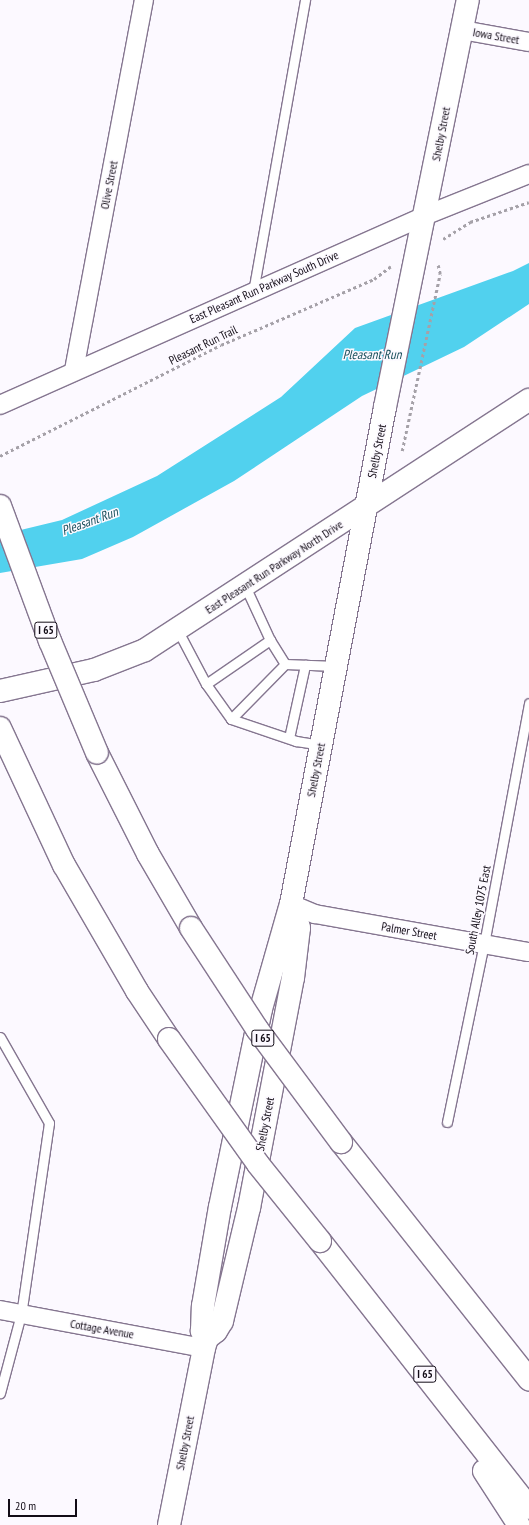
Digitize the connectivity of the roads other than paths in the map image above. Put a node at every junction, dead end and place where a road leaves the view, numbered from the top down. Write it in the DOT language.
graph roads {
  1 [pos="144,0"];
  2 [pos="305,0"];
  3 [pos="468,0"];
  4 [pos="462,30"];
  5 [pos="529,42"];
  6 [pos="529,174"];
  7 [pos="424,216"];
  8 [pos="253,292"];
  9 [pos="74,370"];
  10 [pos="529,400"];
  11 [pos="0,404"];
  12 [pos="0,506"];
  13 [pos="366,507"];
  14 [pos="245,586"];
  15 [pos="177,629"];
  16 [pos="270,640"];
  17 [pos="285,664"];
  18 [pos="305,665"];
  19 [pos="336,666"];
  20 [pos="206,684"];
  21 [pos="0,692"];
  22 [pos="529,703"];
  23 [pos="230,719"];
  24 [pos="0,728"];
  25 [pos="288,738"];
  26 [pos="321,745"];
  27 [pos="291,904"];
  28 [pos="484,944"];
  29 [pos="529,952"];
  30 [pos="0,1038"];
  31 [pos="447,1122"];
  32 [pos="0,1310"];
  33 [pos="21,1314"];
  34 [pos="389,1328"];
  35 [pos="206,1343"];
  36 [pos="529,1379"];
  37 [pos="0,1393"];
  38 [pos="529,1508"];
  39 [pos="169,1525"];
  40 [pos="519,1525"];
  1 -- 9 [label="street, Olive Street"];
  2 -- 8 [label="lane"];
  3 -- 4 [label="main road, Shelby Street"];
  4 -- 5 [label="street, Iowa Street"];
  4 -- 7 [label="main road, Shelby Street"];
  6 -- 7 [label="street, East Pleasant Run Parkway South Drive"];
  7 -- 8 [label="street, East Pleasant Run Parkway South Drive"];
  7 -- 13 [label="main road, Shelby Street"];
  8 -- 9 [label="street, East Pleasant Run Parkway South Drive"];
  9 -- 11 [label="street, East Pleasant Run Parkway South Drive"];
  10 -- 13 [label="main road, East Pleasant Run Parkway North Drive"];
  12 -- 36 [label="main road, I 65, bridge"];
  13 -- 14 [label="main road, East Pleasant Run Parkway North Drive"];
  13 -- 19 [label="main road, Shelby Street"];
  14 -- 15 [label="main road, East Pleasant Run Parkway North Drive"];
  14 -- 16 [label="lane"];
  15 -- 20 [label="lane"];
  15 -- 21 [label="main road, East Pleasant Run Parkway North Drive"];
  16 -- 17 [label="lane"];
  16 -- 20 [label="lane"];
  17 -- 18 [label="lane"];
  17 -- 23 [label="lane"];
  18 -- 19 [label="lane"];
  18 -- 25 [label="lane"];
  19 -- 26 [label="main road, Shelby Street"];
  20 -- 23 [label="lane"];
  22 -- 28 [label="lane, South Alley 1075 East"];
  23 -- 25 [label="lane"];
  24 -- 34 [label="main road, I 65, bridge"];
  25 -- 26 [label="lane"];
  26 -- 27 [label="main road, Shelby Street"];
  27 -- 28 [label="street, Palmer Street"];
  27 -- 35 [label="main road, Shelby Street"];
  27 -- 35 [label="main road, Shelby Street"];
  28 -- 29 [label="street, Palmer Street"];
  28 -- 31 [label="lane, South Alley 1075 East"];
  30 -- 33 [label="lane"];
  32 -- 33 [label="street, Cottage Avenue"];
  33 -- 35 [label="street, Cottage Avenue"];
  33 -- 37 [label="lane"];
  34 -- 38 [label="main road, I 65"];
  34 -- 40 [label="main road"];
  35 -- 39 [label="main road, Shelby Street"];
}
